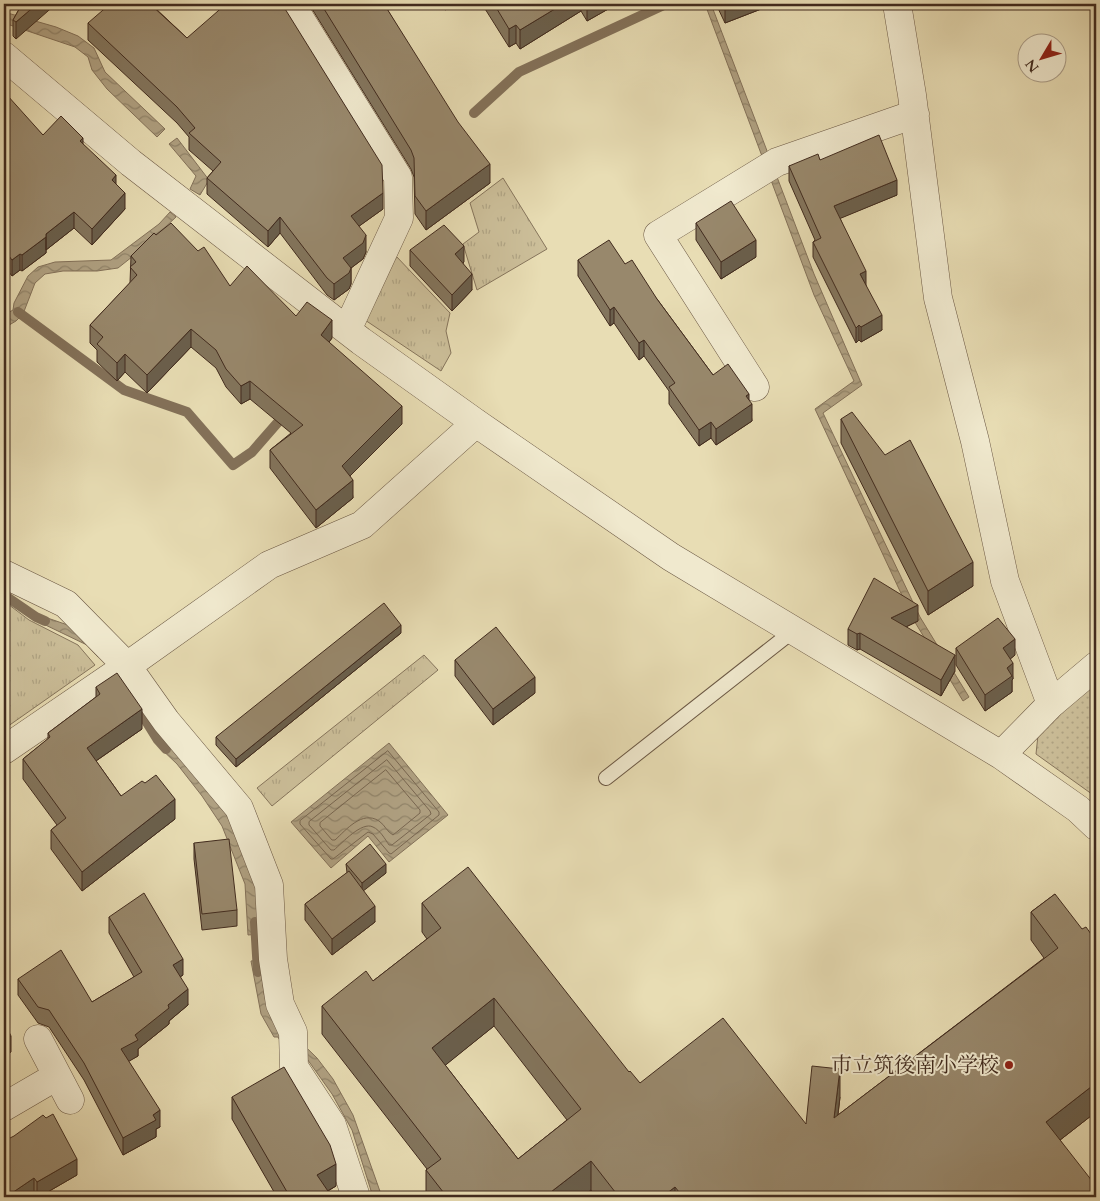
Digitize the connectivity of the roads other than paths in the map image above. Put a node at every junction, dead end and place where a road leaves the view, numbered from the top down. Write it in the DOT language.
graph roads {
  1 [pos="291,4"];
  2 [pos="897,4"];
  3 [pos="4,56"];
  4 [pos="915,114"];
  5 [pos="348,330"];
  6 [pos="755,387"];
  7 [pos="476,424"];
  8 [pos="4,574"];
  9 [pos="793,631"];
  10 [pos="126,666"];
  11 [pos="1096,666"];
  12 [pos="1052,704"];
  13 [pos="4,750"];
  14 [pos="1000,755"];
  15 [pos="606,778"];
  16 [pos="1096,826"];
  17 [pos="38,1039"];
  18 [pos="57,1076"];
  19 [pos="70,1100"];
  20 [pos="4,1107"];
  21 [pos="356,1197"];
  1 -- 5 [label="street"];
  2 -- 4 [label="street"];
  3 -- 5 [label="street"];
  4 -- 6 [label="street"];
  4 -- 12 [label="street"];
  5 -- 7 [label="street"];
  7 -- 9 [label="street"];
  7 -- 10 [label="street"];
  8 -- 10 [label="street"];
  9 -- 14 [label="street"];
  9 -- 15 [label="lane"];
  10 -- 13 [label="street"];
  10 -- 21 [label="street"];
  11 -- 12 [label="street"];
  12 -- 14 [label="street"];
  14 -- 16 [label="street"];
  17 -- 18 [label="street"];
  18 -- 19 [label="street"];
  18 -- 20 [label="street"];
}
